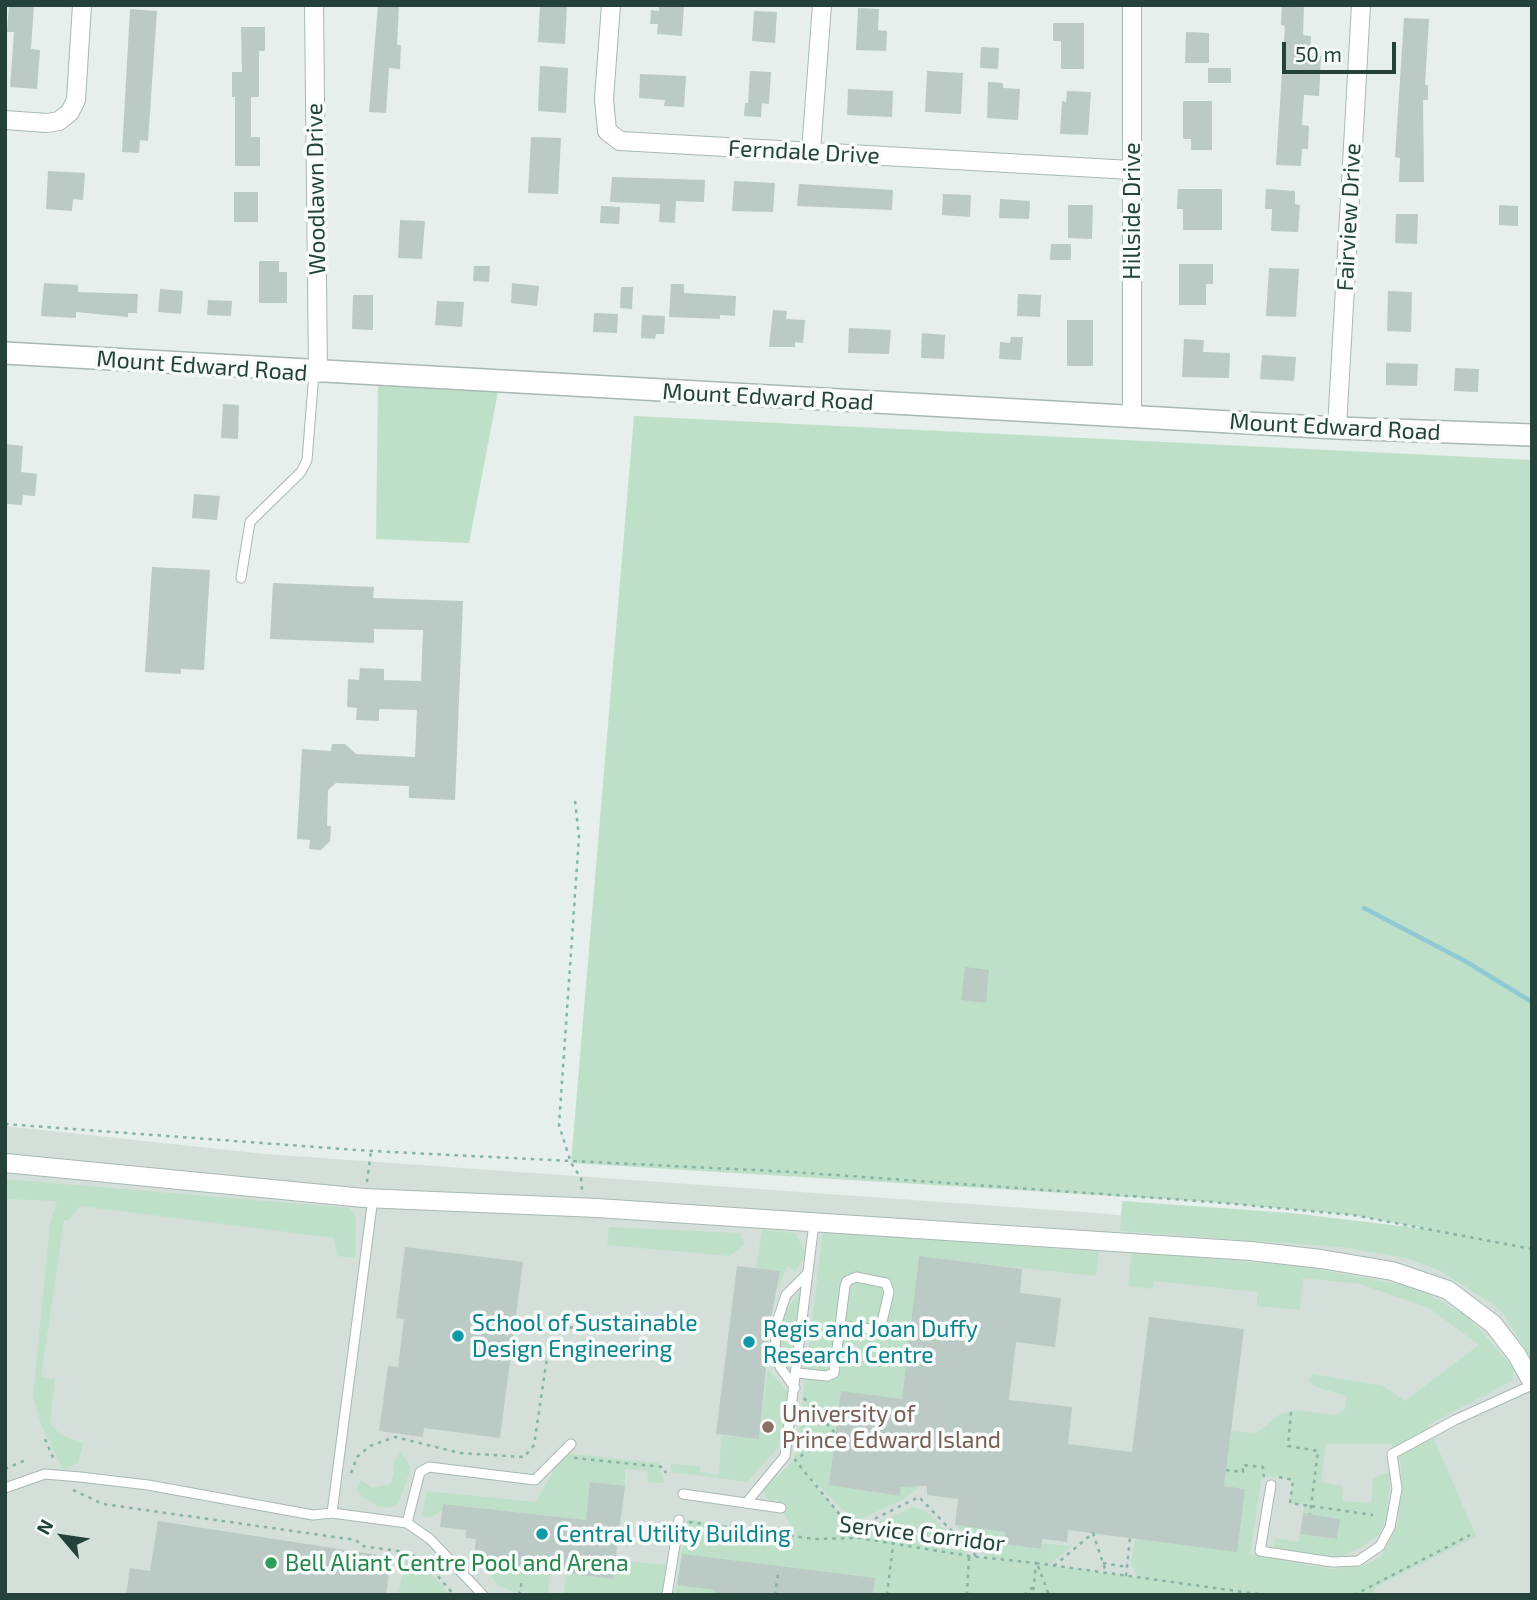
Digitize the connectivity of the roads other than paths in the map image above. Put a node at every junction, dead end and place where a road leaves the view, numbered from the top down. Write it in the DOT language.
graph roads {
  1 [pos="82,5"];
  2 [pos="314,5"];
  3 [pos="611,5"];
  4 [pos="822,5"];
  5 [pos="1132,5"];
  6 [pos="1361,5"];
  7 [pos="5,120"];
  8 [pos="811,151"];
  9 [pos="1131,170"];
  10 [pos="5,353"];
  11 [pos="316,373"];
  12 [pos="1132,416"];
  13 [pos="1337,428"];
  14 [pos="1532,435"];
  15 [pos="242,578"];
  16 [pos="5,1163"];
  17 [pos="370,1192"];
  18 [pos="814,1223"];
  19 [pos="807,1274"];
  20 [pos="841,1326"];
  21 [pos="797,1373"];
  22 [pos="1532,1384"];
  23 [pos="795,1388"];
  24 [pos="571,1444"];
  25 [pos="1271,1485"];
  26 [pos="5,1488"];
  27 [pos="683,1494"];
  28 [pos="747,1502"];
  29 [pos="781,1508"];
  30 [pos="332,1513"];
  31 [pos="679,1520"];
  32 [pos="407,1523"];
  33 [pos="483,1595"];
  34 [pos="667,1595"];
  1 -- 7 [label="street"];
  2 -- 11 [label="street, Woodlawn Drive"];
  3 -- 8 [label="street, Ferndale Drive"];
  4 -- 8 [label="street"];
  5 -- 9 [label="street, Hillside Drive"];
  6 -- 13 [label="street, Fairview Drive"];
  8 -- 9 [label="street, Ferndale Drive"];
  9 -- 12 [label="street, Hillside Drive"];
  10 -- 11 [label="street, Mount Edward Road"];
  11 -- 12 [label="street, Mount Edward Road"];
  11 -- 15 [label="lane"];
  12 -- 13 [label="street, Mount Edward Road"];
  13 -- 14 [label="street, Mount Edward Road"];
  16 -- 17 [label="street"];
  17 -- 18 [label="street"];
  17 -- 30 [label="lane"];
  18 -- 19 [label="lane"];
  18 -- 22 [label="street"];
  19 -- 21 [label="lane"];
  19 -- 23 [label="lane"];
  20 -- 20 [label="lane"];
  20 -- 21 [label="lane"];
  21 -- 23 [label="lane"];
  22 -- 25 [label="lane"];
  23 -- 28 [label="lane"];
  24 -- 32 [label="lane"];
  26 -- 30 [label="lane"];
  27 -- 28 [label="lane"];
  28 -- 29 [label="lane"];
  30 -- 32 [label="lane"];
  31 -- 34 [label="lane"];
  32 -- 33 [label="lane"];
}
